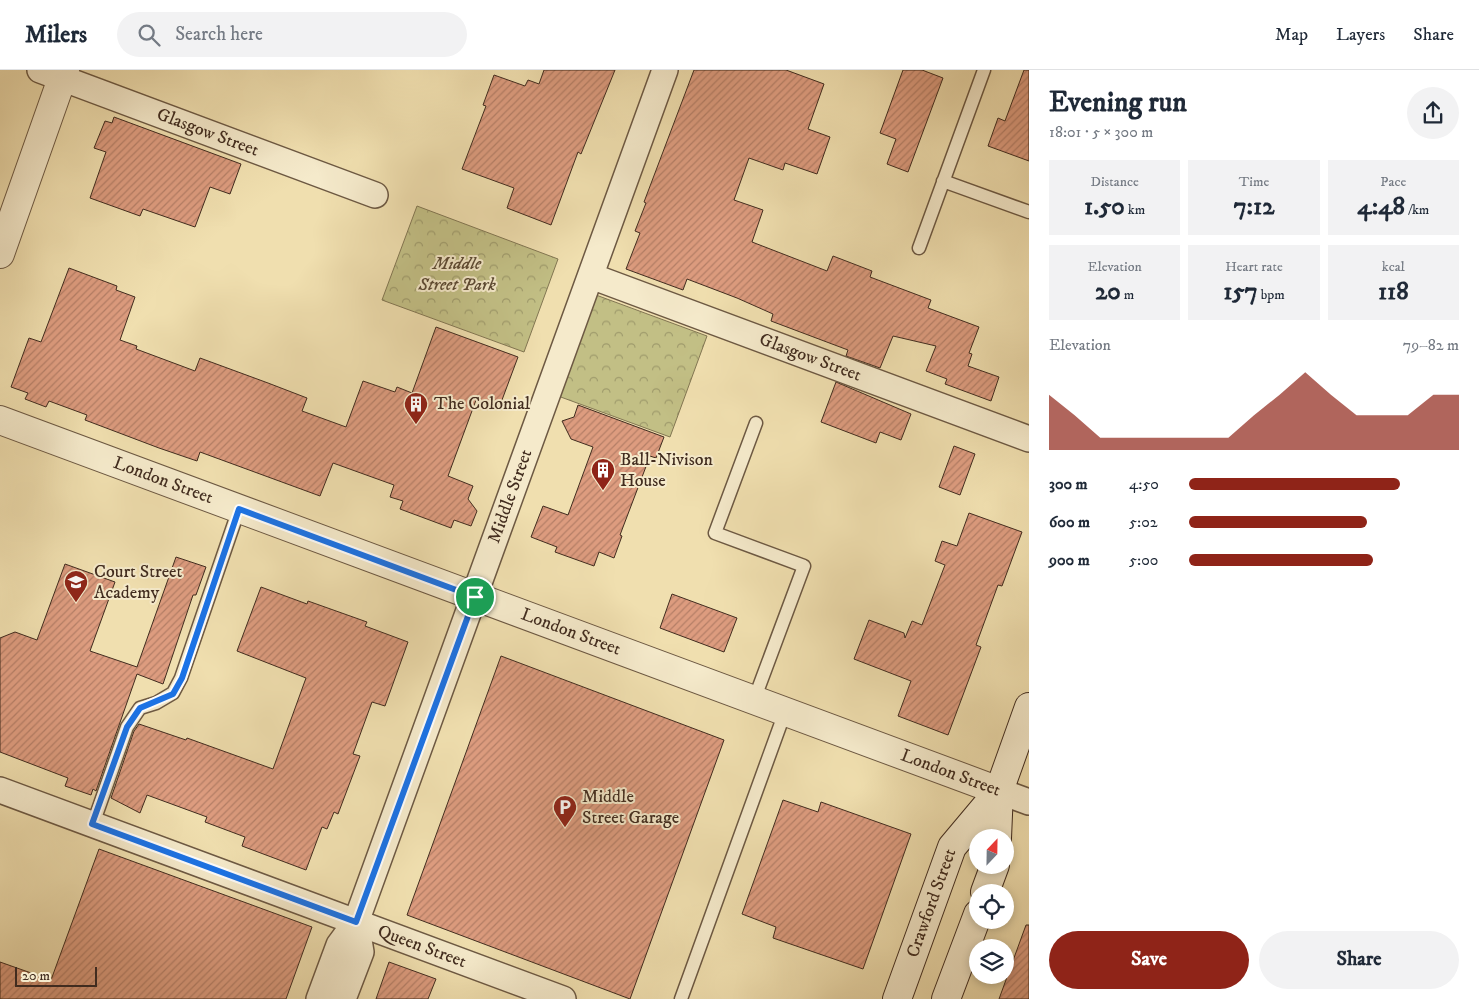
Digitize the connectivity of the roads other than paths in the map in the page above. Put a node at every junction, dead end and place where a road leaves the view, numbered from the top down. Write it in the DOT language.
graph roads {
  1 [pos="665,70"];
  2 [pos="984,70"];
  3 [pos="56,73"];
  4 [pos="944,181"];
  5 [pos="375,195"];
  6 [pos="1029,212"];
  7 [pos="919,248"];
  8 [pos="0,254"];
  9 [pos="591,276"];
  10 [pos="0,420"];
  11 [pos="756,422"];
  12 [pos="1029,439"];
  13 [pos="239,509"];
  14 [pos="475,597"];
  15 [pos="754,700"];
  16 [pos="1029,707"];
  17 [pos="785,712"];
  18 [pos="0,790"];
  19 [pos="999,791"];
  20 [pos="1029,802"];
  21 [pos="92,824"];
  22 [pos="997,829"];
  23 [pos="356,922"];
  24 [pos="972,929"];
  25 [pos="319,999"];
  26 [pos="343,999"];
  27 [pos="563,999"];
  28 [pos="681,999"];
  29 [pos="897,999"];
  30 [pos="946,999"];
  1 -- 9 [label="street, Middle Street"];
  2 -- 4 [label="lane"];
  3 -- 5 [label="street, Glasgow Street"];
  3 -- 8 [label="street"];
  4 -- 6 [label="lane"];
  4 -- 7 [label="lane"];
  9 -- 12 [label="street, Glasgow Street"];
  9 -- 14 [label="street, Middle Street"];
  10 -- 13 [label="street, London Street"];
  11 -- 15 [label="lane"];
  13 -- 14 [label="street, London Street"];
  13 -- 21 [label="lane"];
  14 -- 15 [label="street, London Street"];
  14 -- 23 [label="street, Middle Street"];
  15 -- 17 [label="street, London Street"];
  16 -- 19 [label="street, Crawford Street"];
  17 -- 19 [label="street, London Street"];
  17 -- 28 [label="lane"];
  18 -- 21 [label="street, Queen Street"];
  19 -- 20 [label="street, London Street"];
  19 -- 22 [label="street, Crawford Street"];
  19 -- 29 [label="street, Crawford Street"];
  21 -- 23 [label="street, Queen Street"];
  23 -- 25 [label="street, Middle Street"];
  23 -- 26 [label="street, Middle Street"];
  23 -- 27 [label="street, Queen Street"];
  24 -- 30 [label="street"];
}
